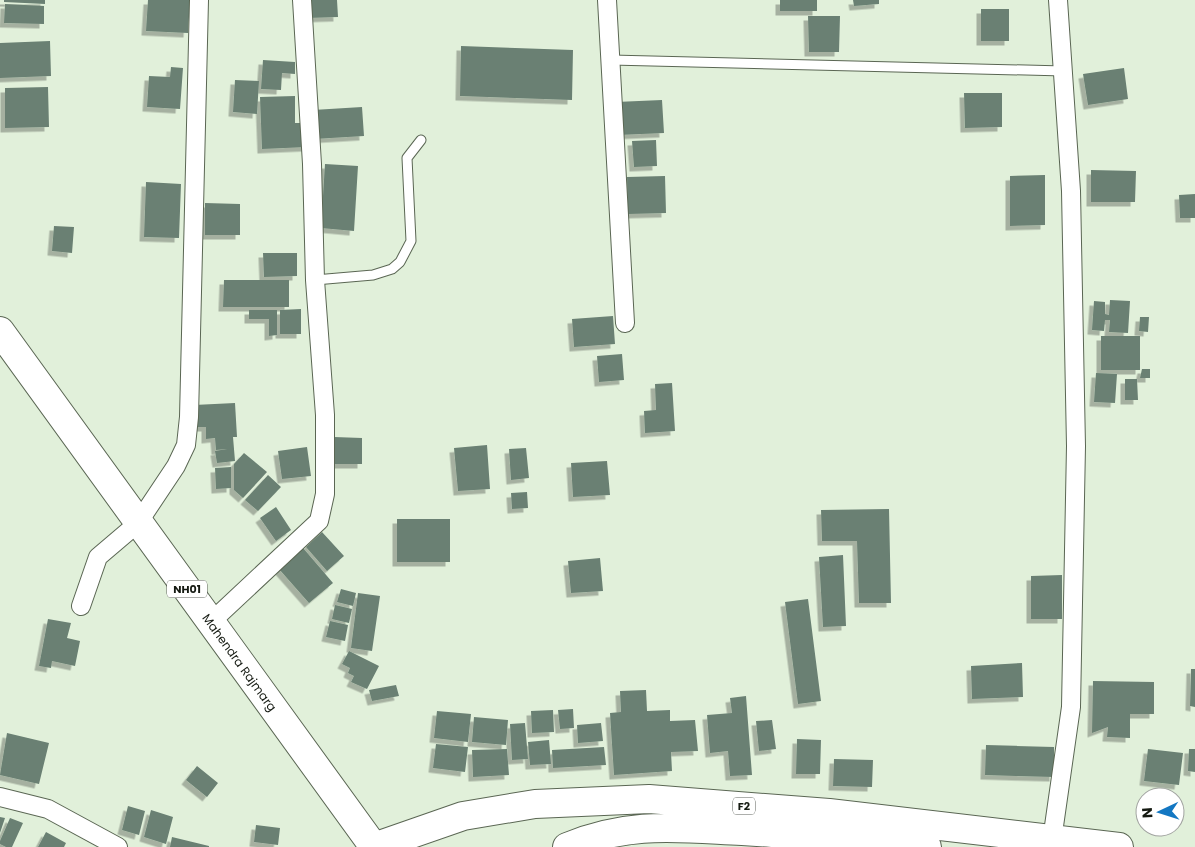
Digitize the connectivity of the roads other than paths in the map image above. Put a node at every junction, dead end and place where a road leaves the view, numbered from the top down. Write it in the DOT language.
graph roads {
  1 [pos="199,0"];
  2 [pos="302,0"];
  3 [pos="607,0"];
  4 [pos="1058,0"];
  5 [pos="611,60"];
  6 [pos="1064,71"];
  7 [pos="421,140"];
  8 [pos="315,280"];
  9 [pos="624,324"];
  10 [pos="0,331"];
  11 [pos="138,523"];
  12 [pos="80,606"];
  13 [pos="211,622"];
  14 [pos="0,796"];
  15 [pos="1052,840"];
  16 [pos="112,846"];
  17 [pos="374,847"];
  18 [pos="568,847"];
  19 [pos="927,847"];
  20 [pos="1119,847"];
  1 -- 11 [label="street"];
  2 -- 8 [label="street"];
  3 -- 5 [label="street"];
  4 -- 6 [label="street"];
  5 -- 6 [label="lane"];
  5 -- 9 [label="street"];
  6 -- 15 [label="street"];
  7 -- 8 [label="lane"];
  8 -- 13 [label="street"];
  10 -- 11 [label="main road, Mahendra Rajmarg / NH01"];
  11 -- 12 [label="street"];
  11 -- 13 [label="main road, Mahendra Rajmarg / NH01"];
  13 -- 17 [label="main road, Mahendra Rajmarg / NH01"];
  14 -- 16 [label="street"];
  15 -- 17 [label="main road, F2"];
  15 -- 20 [label="main road, F2"];
  18 -- 19 [label="main road, F2"];
}
